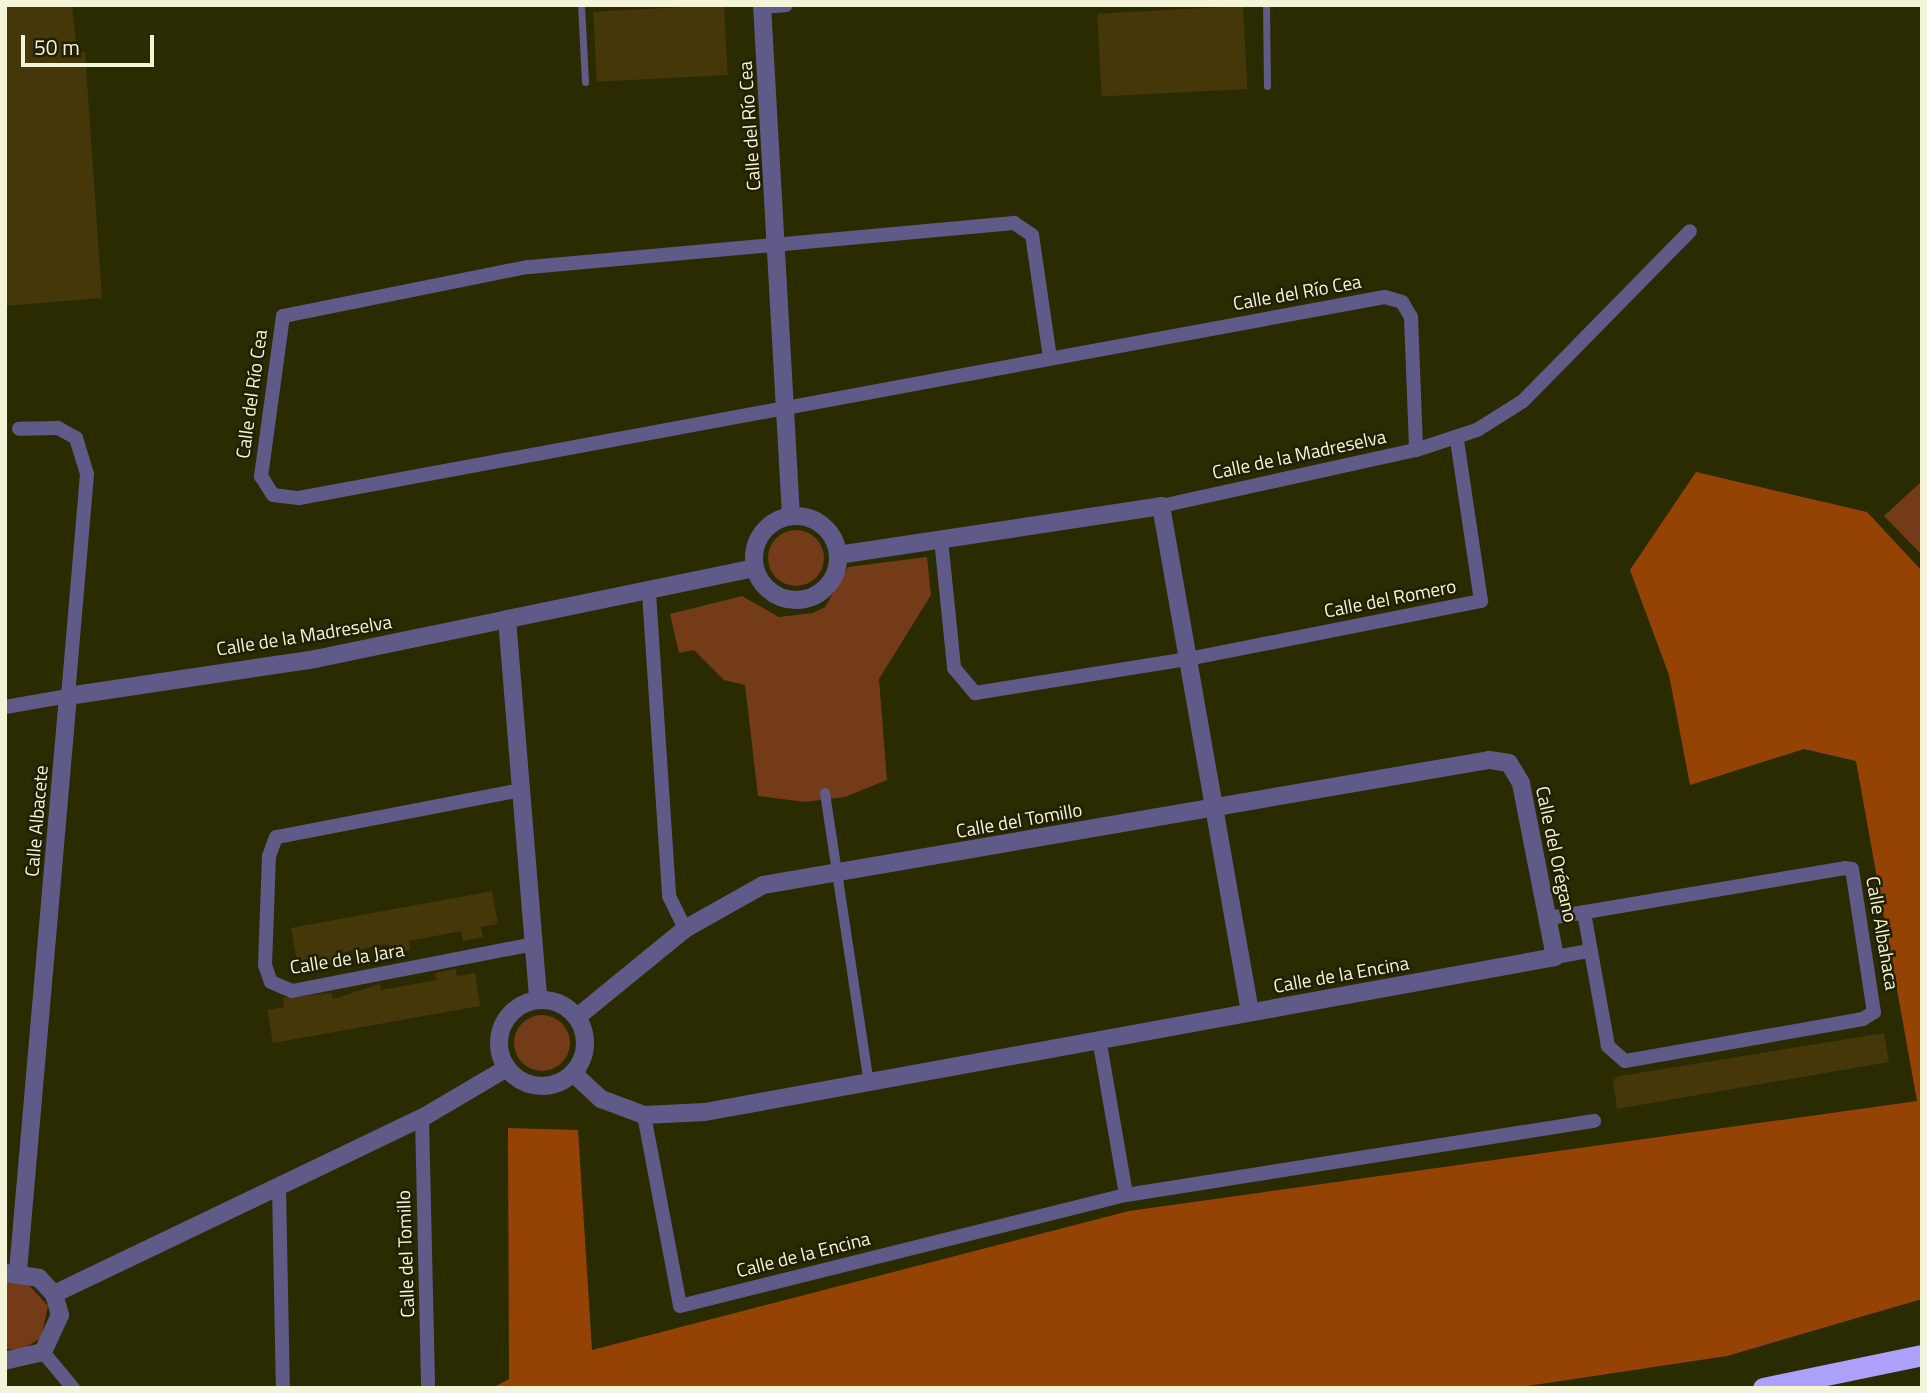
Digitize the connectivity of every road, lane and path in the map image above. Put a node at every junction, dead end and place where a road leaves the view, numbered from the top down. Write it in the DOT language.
graph roads {
  1 [pos="581,5"];
  2 [pos="786,5"];
  3 [pos="1266,5"];
  4 [pos="763,6"];
  5 [pos="585,82"];
  6 [pos="1268,86"];
  7 [pos="1690,231"];
  8 [pos="777,243"];
  9 [pos="1051,358"];
  10 [pos="784,405"];
  11 [pos="19,429"];
  12 [pos="1457,440"];
  13 [pos="1416,450"];
  14 [pos="1161,506"];
  15 [pos="791,516"];
  16 [pos="941,538"];
  17 [pos="838,555"];
  18 [pos="755,568"];
  19 [pos="649,593"];
  20 [pos="507,619"];
  21 [pos="1188,659"];
  22 [pos="68,696"];
  23 [pos="5,706"];
  24 [pos="1509,763"];
  25 [pos="521,790"];
  26 [pos="825,793"];
  27 [pos="1212,808"];
  28 [pos="835,873"];
  29 [pos="1584,912"];
  30 [pos="1550,918"];
  31 [pos="685,929"];
  32 [pos="533,944"];
  33 [pos="1589,951"];
  34 [pos="1555,957"];
  35 [pos="538,1000"];
  36 [pos="1250,1012"];
  37 [pos="577,1017"];
  38 [pos="1100,1044"];
  39 [pos="1625,1061"];
  40 [pos="507,1068"];
  41 [pos="573,1073"];
  42 [pos="869,1084"];
  43 [pos="644,1115"];
  44 [pos="422,1118"];
  45 [pos="1594,1121"];
  46 [pos="279,1187"];
  47 [pos="1126,1195"];
  48 [pos="12,1272"];
  49 [pos="54,1294"];
  50 [pos="43,1352"];
  51 [pos="1922,1355"];
  52 [pos="5,1361"];
  53 [pos="72,1388"];
  54 [pos="282,1388"];
  55 [pos="428,1388"];
  56 [pos="1763,1388"];
  1 -- 5 [label="lane"];
  2 -- 4 [label="street, Calle del Río Cea"];
  3 -- 6 [label="lane"];
  4 -- 8 [label="street, Calle del Río Cea"];
  7 -- 12 [label="street, Calle de la Madreselva"];
  8 -- 9 [label="street, Calle del Río Cea"];
  8 -- 10 [label="street, Calle del Río Cea"];
  8 -- 10 [label="street, Calle del Río Cea"];
  9 -- 10 [label="street, Calle del Río Cea"];
  9 -- 13 [label="street, Calle del Río Cea"];
  10 -- 15 [label="street, Calle del Río Cea"];
  11 -- 22 [label="street, Calle Albacete"];
  12 -- 13 [label="street, Calle de la Madreselva"];
  12 -- 21 [label="street, Calle del Romero"];
  13 -- 14 [label="street, Calle de la Madreselva"];
  14 -- 16 [label="street, Calle de la Madreselva"];
  14 -- 21 [label="street"];
  15 -- 17 [label="street"];
  15 -- 18 [label="street"];
  16 -- 17 [label="street, Calle de la Madreselva"];
  16 -- 21 [label="street, Calle del Romero"];
  17 -- 18 [label="street"];
  18 -- 19 [label="street, Calle de la Madreselva"];
  19 -- 20 [label="street, Calle de la Madreselva"];
  19 -- 31 [label="street"];
  20 -- 22 [label="street, Calle de la Madreselva"];
  20 -- 25 [label="street"];
  21 -- 27 [label="street"];
  22 -- 23 [label="street, Calle de la Madreselva"];
  22 -- 48 [label="street, Calle Albacete"];
  24 -- 27 [label="street, Calle del Tomillo"];
  24 -- 30 [label="street, Calle del Orégano"];
  25 -- 32 [label="street"];
  25 -- 32 [label="street, Calle de la Jara"];
  26 -- 28 [label="street"];
  27 -- 28 [label="street, Calle del Tomillo"];
  27 -- 36 [label="street"];
  28 -- 31 [label="street, Calle del Tomillo"];
  28 -- 42 [label="street"];
  29 -- 30 [label="street, Calle Albahaca"];
  29 -- 33 [label="street, Calle del Orégano"];
  29 -- 39 [label="street, Calle Albahaca"];
  30 -- 34 [label="street, Calle del Orégano"];
  31 -- 37 [label="street, Calle del Tomillo"];
  32 -- 35 [label="street"];
  33 -- 34 [label="street, Calle de la Encina"];
  33 -- 39 [label="street, Calle del Orégano"];
  34 -- 36 [label="street, Calle de la Encina"];
  35 -- 37 [label="street"];
  35 -- 40 [label="street"];
  36 -- 38 [label="street, Calle de la Encina"];
  37 -- 41 [label="street"];
  38 -- 42 [label="street, Calle de la Encina"];
  38 -- 47 [label="street"];
  40 -- 41 [label="street"];
  40 -- 44 [label="street"];
  41 -- 43 [label="street, Calle de la Encina"];
  42 -- 43 [label="street, Calle de la Encina"];
  43 -- 47 [label="street, Calle de la Encina"];
  44 -- 46 [label="street"];
  44 -- 55 [label="street, Calle del Tomillo"];
  45 -- 47 [label="street, Calle de la Encina"];
  46 -- 49 [label="street"];
  46 -- 54 [label="street"];
  48 -- 49 [label="street"];
  49 -- 50 [label="street"];
  50 -- 52 [label="street"];
  50 -- 53 [label="street"];
  51 -- 56 [label="highway"];
}
